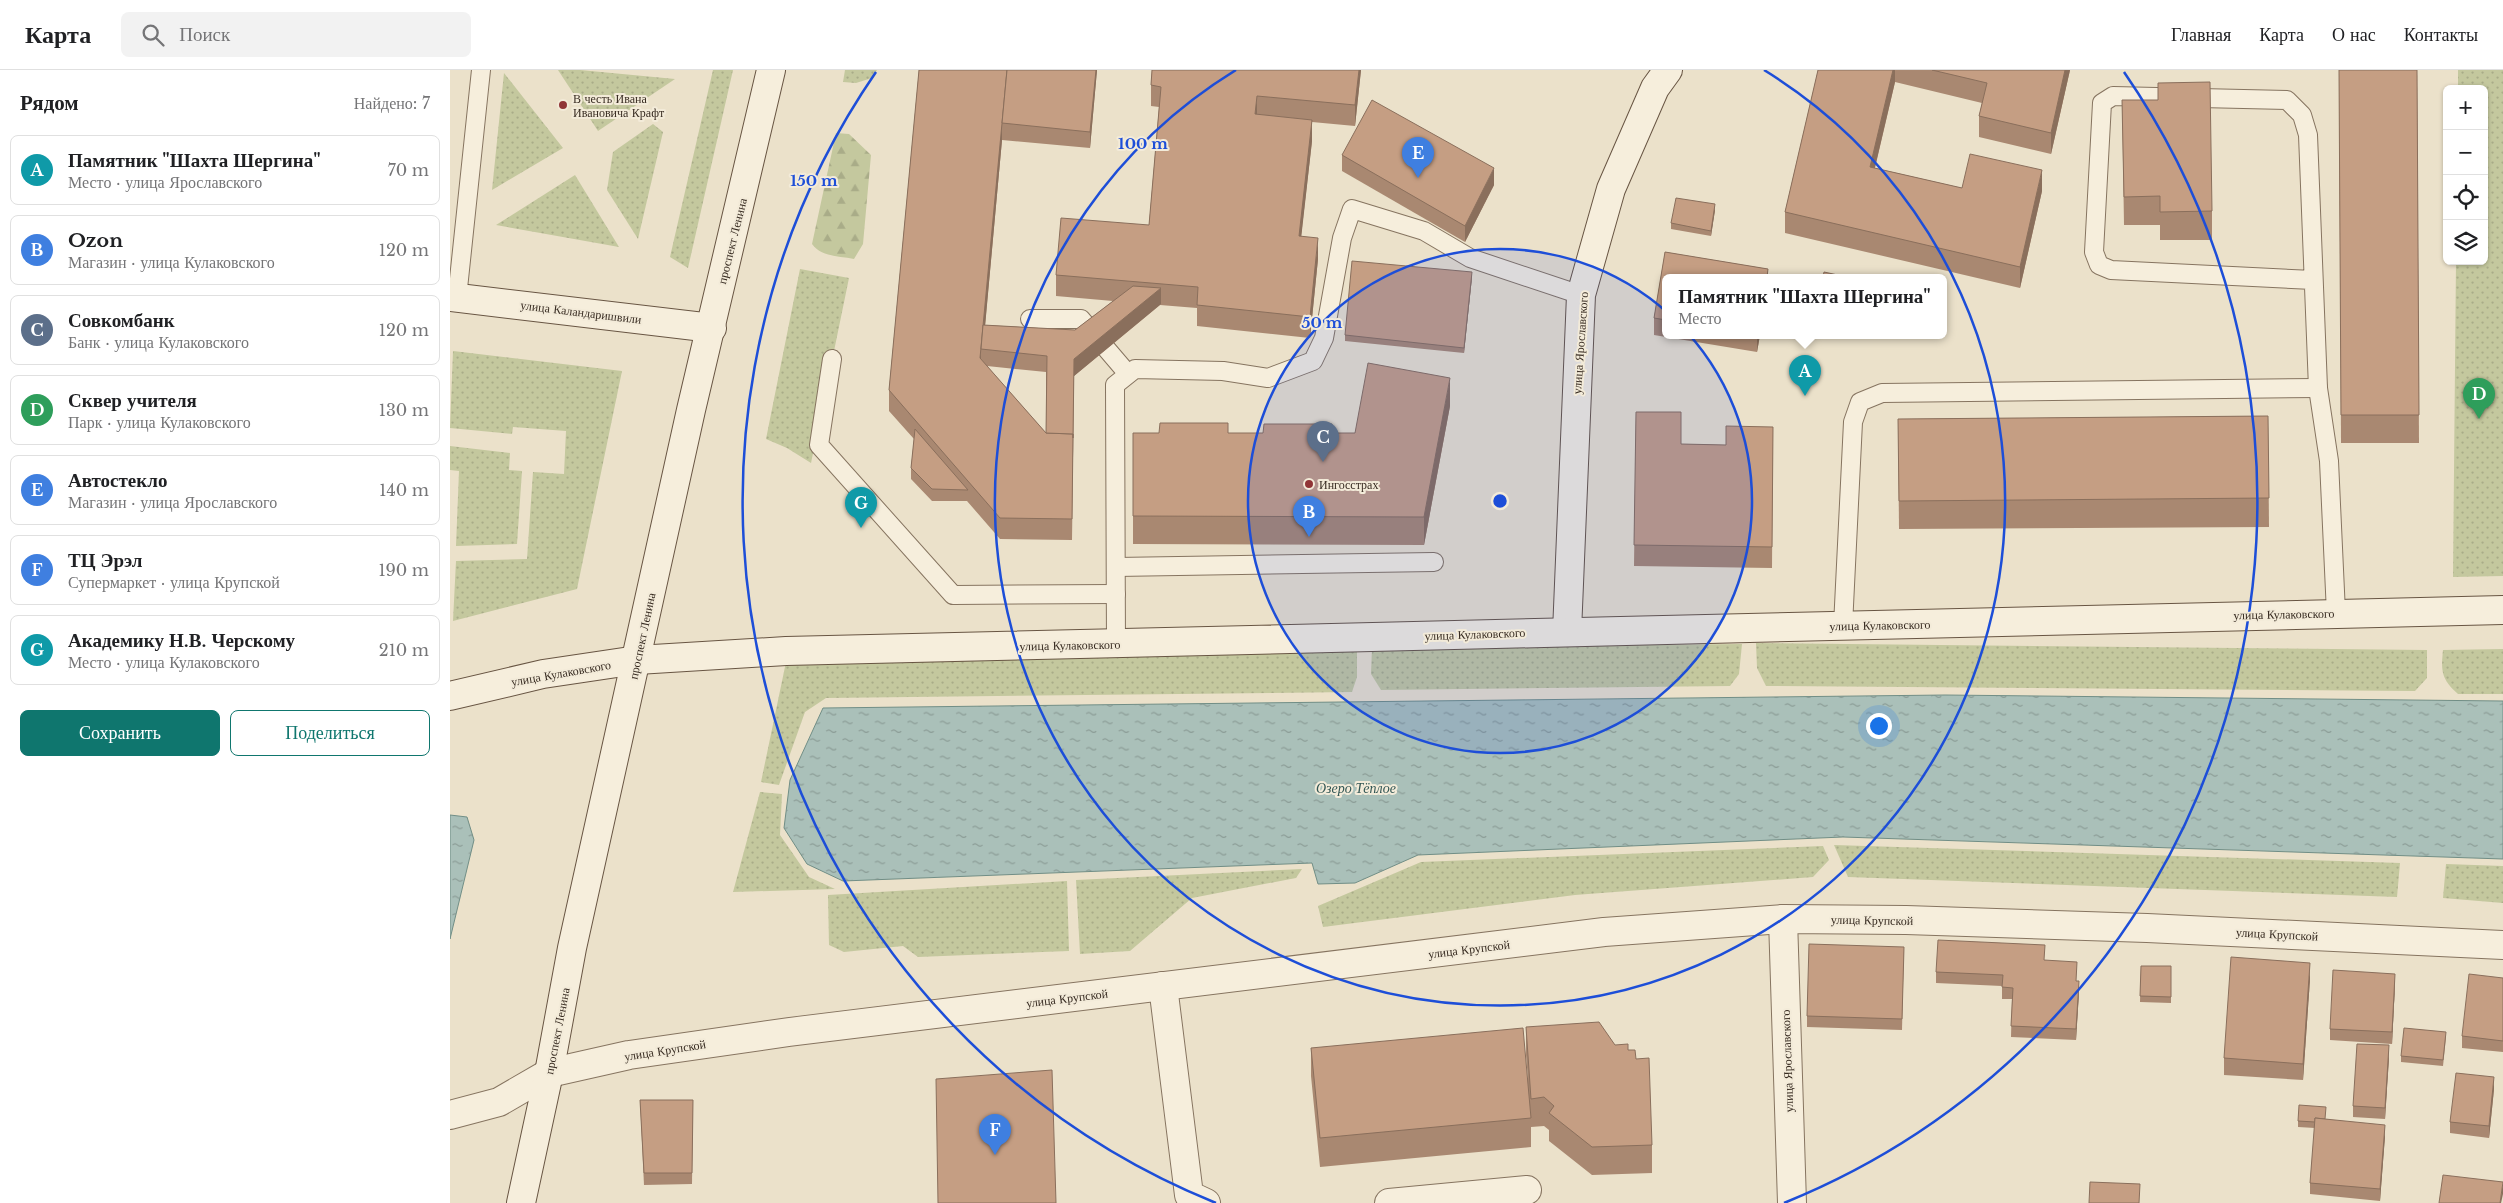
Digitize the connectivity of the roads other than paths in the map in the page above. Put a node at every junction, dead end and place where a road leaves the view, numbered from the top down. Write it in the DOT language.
graph roads {
  1 [pos="481,70"];
  2 [pos="771,70"];
  3 [pos="1668,70"];
  4 [pos="2313,280"];
  5 [pos="1580,295"];
  6 [pos="454,297"];
  7 [pos="1030,319"];
  8 [pos="712,328"];
  9 [pos="832,359"];
  10 [pos="1128,374"];
  11 [pos="2318,388"];
  12 [pos="1434,562"];
  13 [pos="1116,567"];
  14 [pos="1116,594"];
  15 [pos="2503,610"];
  16 [pos="2336,613"];
  17 [pos="1843,626"];
  18 [pos="1567,632"];
  19 [pos="1116,644"];
  20 [pos="637,660"];
  21 [pos="450,696"];
  22 [pos="1783,919"];
  23 [pos="2503,945"];
  24 [pos="1163,986"];
  25 [pos="549,1073"];
  26 [pos="450,1115"];
  27 [pos="1527,1190"];
  28 [pos="521,1203"];
  29 [pos="1206,1203"];
  30 [pos="1389,1203"];
  31 [pos="1792,1203"];
  1 -- 6 [label="lane"];
  2 -- 8 [label="street, проспект Ленина"];
  3 -- 5 [label="street, улица Ярославского"];
  4 -- 4 [label="lane"];
  4 -- 11 [label="lane"];
  5 -- 10 [label="lane"];
  5 -- 18 [label="street, улица Ярославского"];
  6 -- 8 [label="street, улица Каландаришвили"];
  7 -- 10 [label="lane"];
  8 -- 20 [label="street, проспект Ленина"];
  9 -- 14 [label="lane"];
  10 -- 13 [label="lane"];
  11 -- 16 [label="lane"];
  11 -- 17 [label="lane"];
  12 -- 13 [label="lane"];
  13 -- 14 [label="lane"];
  14 -- 19 [label="lane"];
  15 -- 16 [label="street, улица Кулаковского"];
  16 -- 17 [label="street, улица Кулаковского"];
  17 -- 18 [label="street, улица Кулаковского"];
  18 -- 19 [label="street, улица Кулаковского"];
  19 -- 20 [label="street, улица Кулаковского"];
  20 -- 21 [label="street, улица Кулаковского"];
  20 -- 25 [label="street, проспект Ленина"];
  22 -- 23 [label="street, улица Крупской"];
  22 -- 24 [label="street, улица Крупской"];
  22 -- 31 [label="street, улица Ярославского"];
  24 -- 25 [label="street, улица Крупской"];
  24 -- 29 [label="street"];
  25 -- 26 [label="street, улица Крупской"];
  25 -- 28 [label="street, проспект Ленина"];
  27 -- 30 [label="street"];
}
